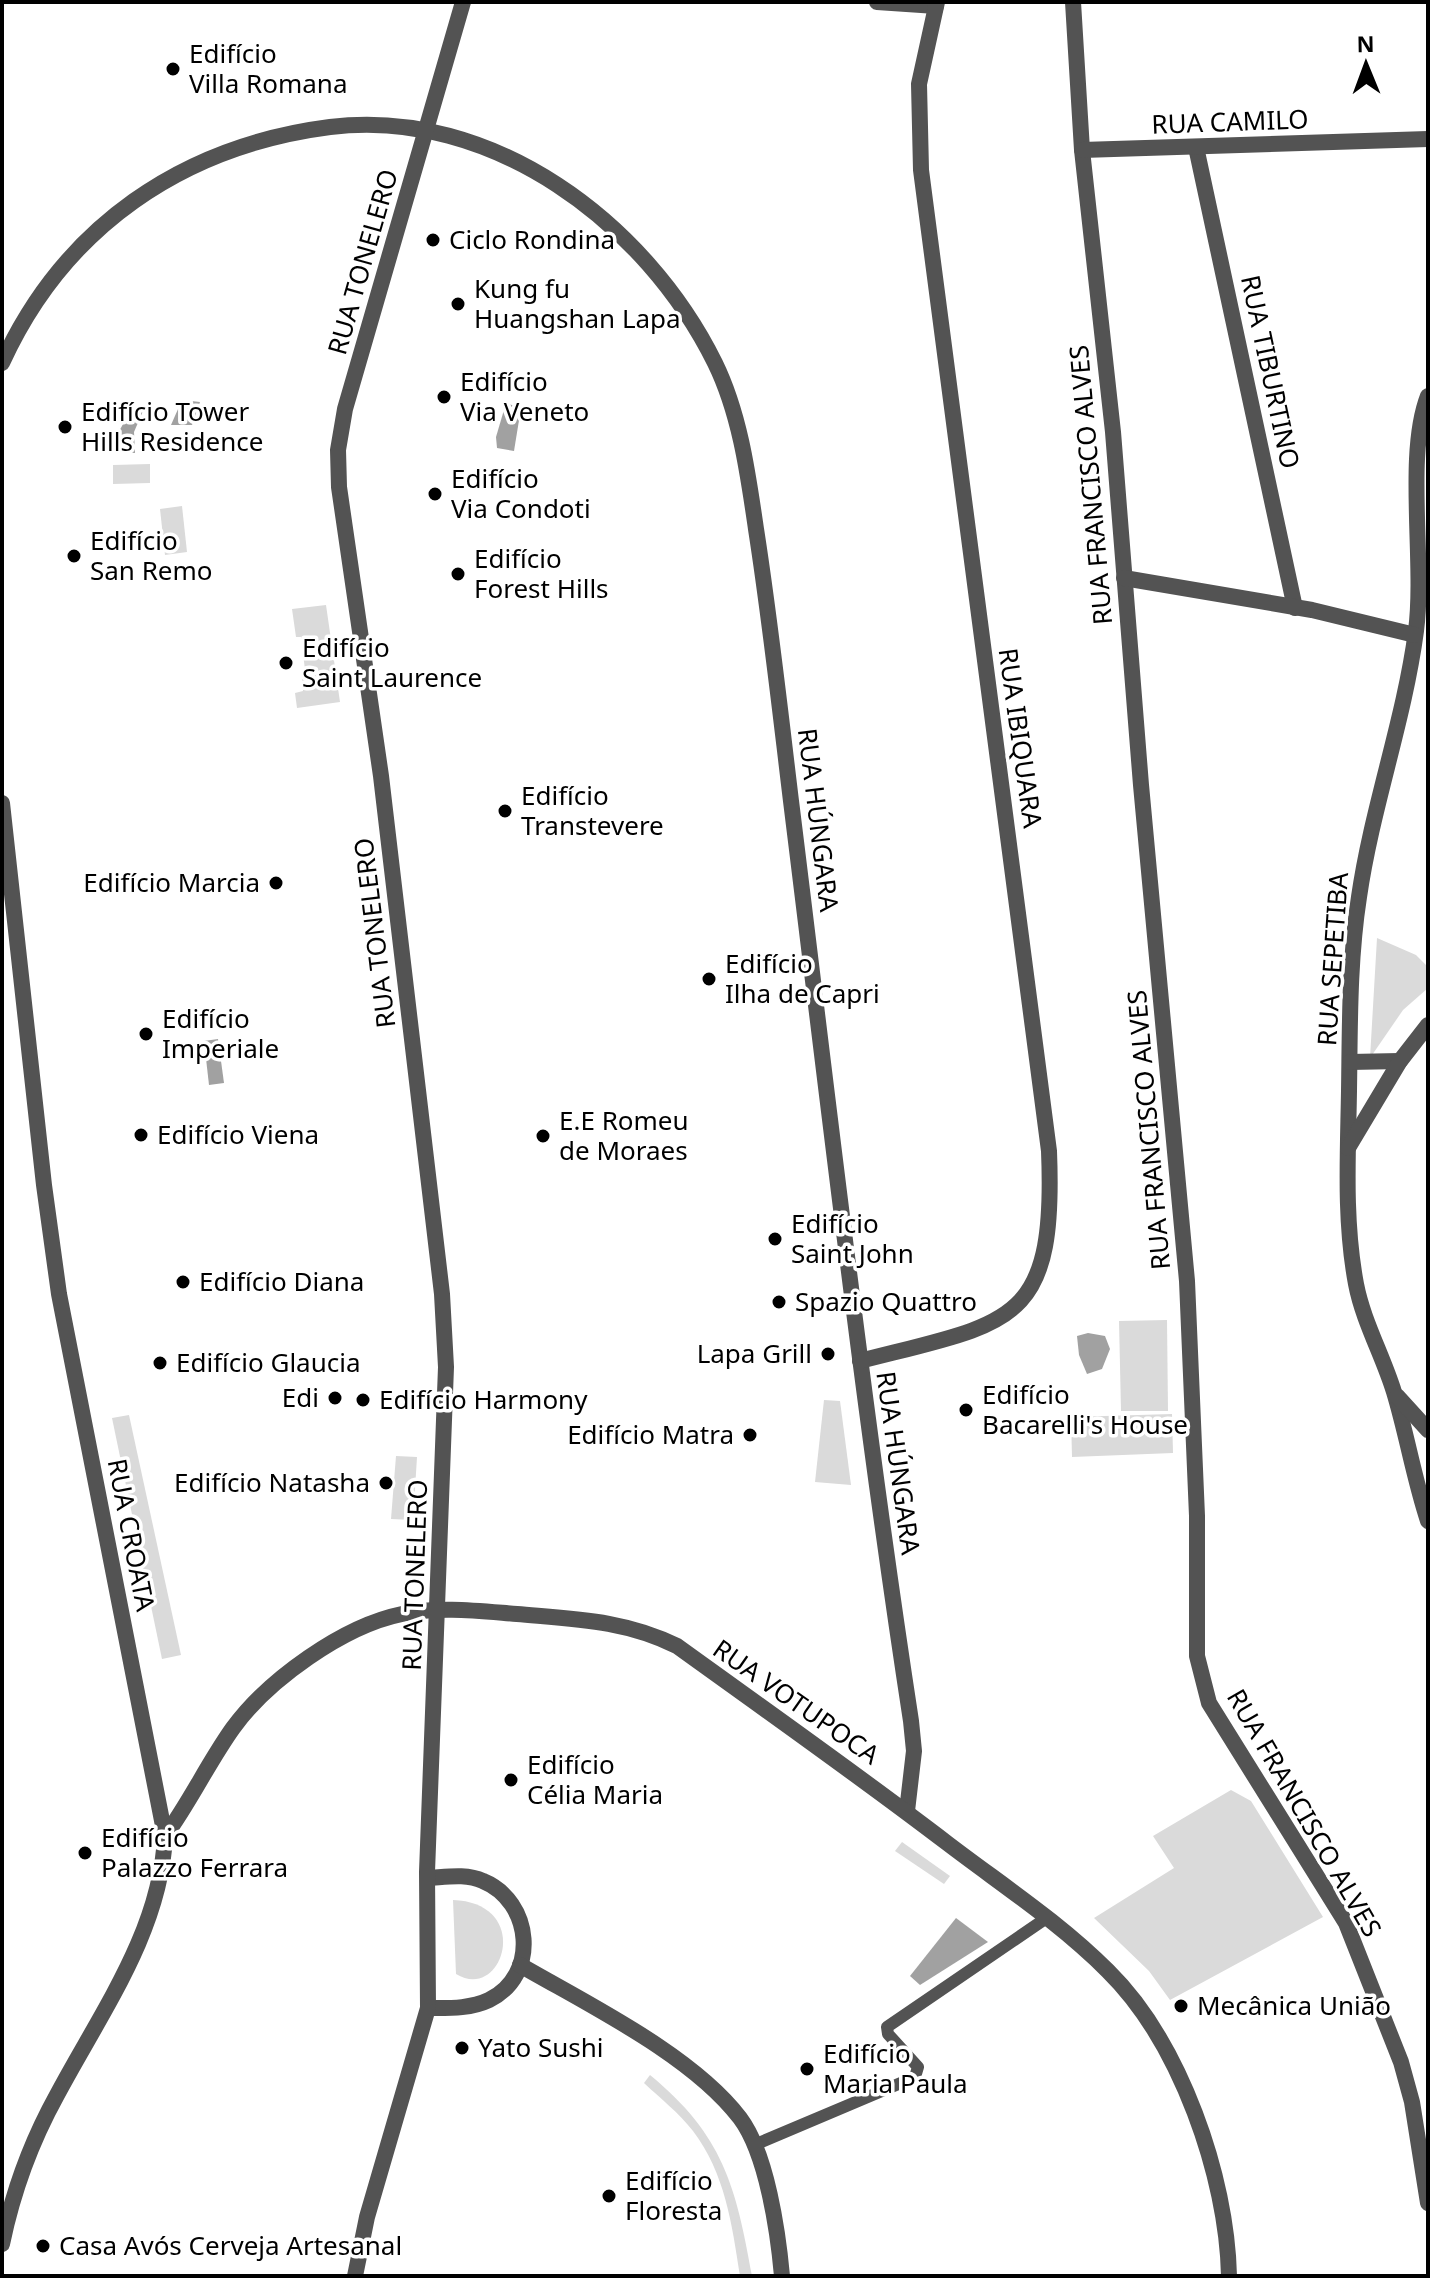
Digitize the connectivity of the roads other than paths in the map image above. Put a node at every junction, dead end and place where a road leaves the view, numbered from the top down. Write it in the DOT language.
graph roads {
  1 [pos="463,2"];
  2 [pos="877,2"];
  3 [pos="1073,2"];
  4 [pos="937,4"];
  5 [pos="427,130"];
  6 [pos="1428,139"];
  7 [pos="1196,147"];
  8 [pos="1082,150"];
  9 [pos="2,363"];
  10 [pos="1428,396"];
  11 [pos="1424,552"];
  12 [pos="1124,578"];
  13 [pos="1295,608"];
  14 [pos="1415,635"];
  15 [pos="2,803"];
  16 [pos="1428,1025"];
  17 [pos="1400,1061"];
  18 [pos="1350,1062"];
  19 [pos="1376,1101"];
  20 [pos="1349,1118"];
  21 [pos="1348,1148"];
  22 [pos="860,1361"];
  23 [pos="1394,1392"];
  24 [pos="1428,1430"];
  25 [pos="1428,1521"];
  26 [pos="437,1610"];
  27 [pos="907,1811"];
  28 [pos="165,1836"];
  29 [pos="428,1878"];
  30 [pos="1048,1917"];
  31 [pos="520,1965"];
  32 [pos="428,2008"];
  33 [pos="754,2145"];
  34 [pos="1428,2203"];
  35 [pos="2,2244"];
  36 [pos="355,2276"];
  37 [pos="782,2276"];
  38 [pos="1229,2276"];
  1 -- 5 [label="street, RUA TONELERO"];
  2 -- 4 [label="street"];
  3 -- 8 [label="street, RUA FRANCISCO ALVES"];
  4 -- 22 [label="street, RUA IBIQUARA"];
  5 -- 9 [label="street"];
  5 -- 22 [label="street, RUA HÚNGARA"];
  5 -- 26 [label="street, RUA TONELERO"];
  6 -- 7 [label="street, RUA CAMILO"];
  7 -- 8 [label="street, RUA CAMILO"];
  7 -- 13 [label="street, RUA TIBURTINO"];
  8 -- 12 [label="street, RUA FRANCISCO ALVES"];
  10 -- 11 [label="street, RUA SEPETIBA"];
  11 -- 14 [label="street, RUA SEPETIBA"];
  12 -- 13 [label="street"];
  12 -- 34 [label="street, RUA FRANCISCO ALVES"];
  13 -- 14 [label="street"];
  14 -- 18 [label="street, RUA SEPETIBA"];
  15 -- 28 [label="street, RUA CROATA"];
  16 -- 17 [label="street"];
  17 -- 18 [label="street"];
  17 -- 19 [label="street"];
  18 -- 20 [label="street, RUA SEPETIBA"];
  19 -- 20 [label="street"];
  19 -- 21 [label="street"];
  20 -- 21 [label="street, RUA SEPETIBA"];
  21 -- 23 [label="street, RUA SEPETIBA"];
  22 -- 27 [label="street, RUA HÚNGARA"];
  23 -- 24 [label="street"];
  23 -- 25 [label="street, RUA SEPETIBA"];
  26 -- 27 [label="street, RUA VOTUPOCA"];
  26 -- 28 [label="street, RUA VOTUPOCA"];
  26 -- 29 [label="street, RUA TONELERO"];
  27 -- 30 [label="street, RUA VOTUPOCA"];
  28 -- 35 [label="street, RUA CROATA"];
  29 -- 31 [label="street"];
  29 -- 32 [label="street, RUA TONELERO"];
  30 -- 33 [label="lane"];
  30 -- 38 [label="street, RUA VOTUPOCA"];
  31 -- 32 [label="street"];
  31 -- 33 [label="street"];
  32 -- 36 [label="street"];
  33 -- 37 [label="street"];
}
